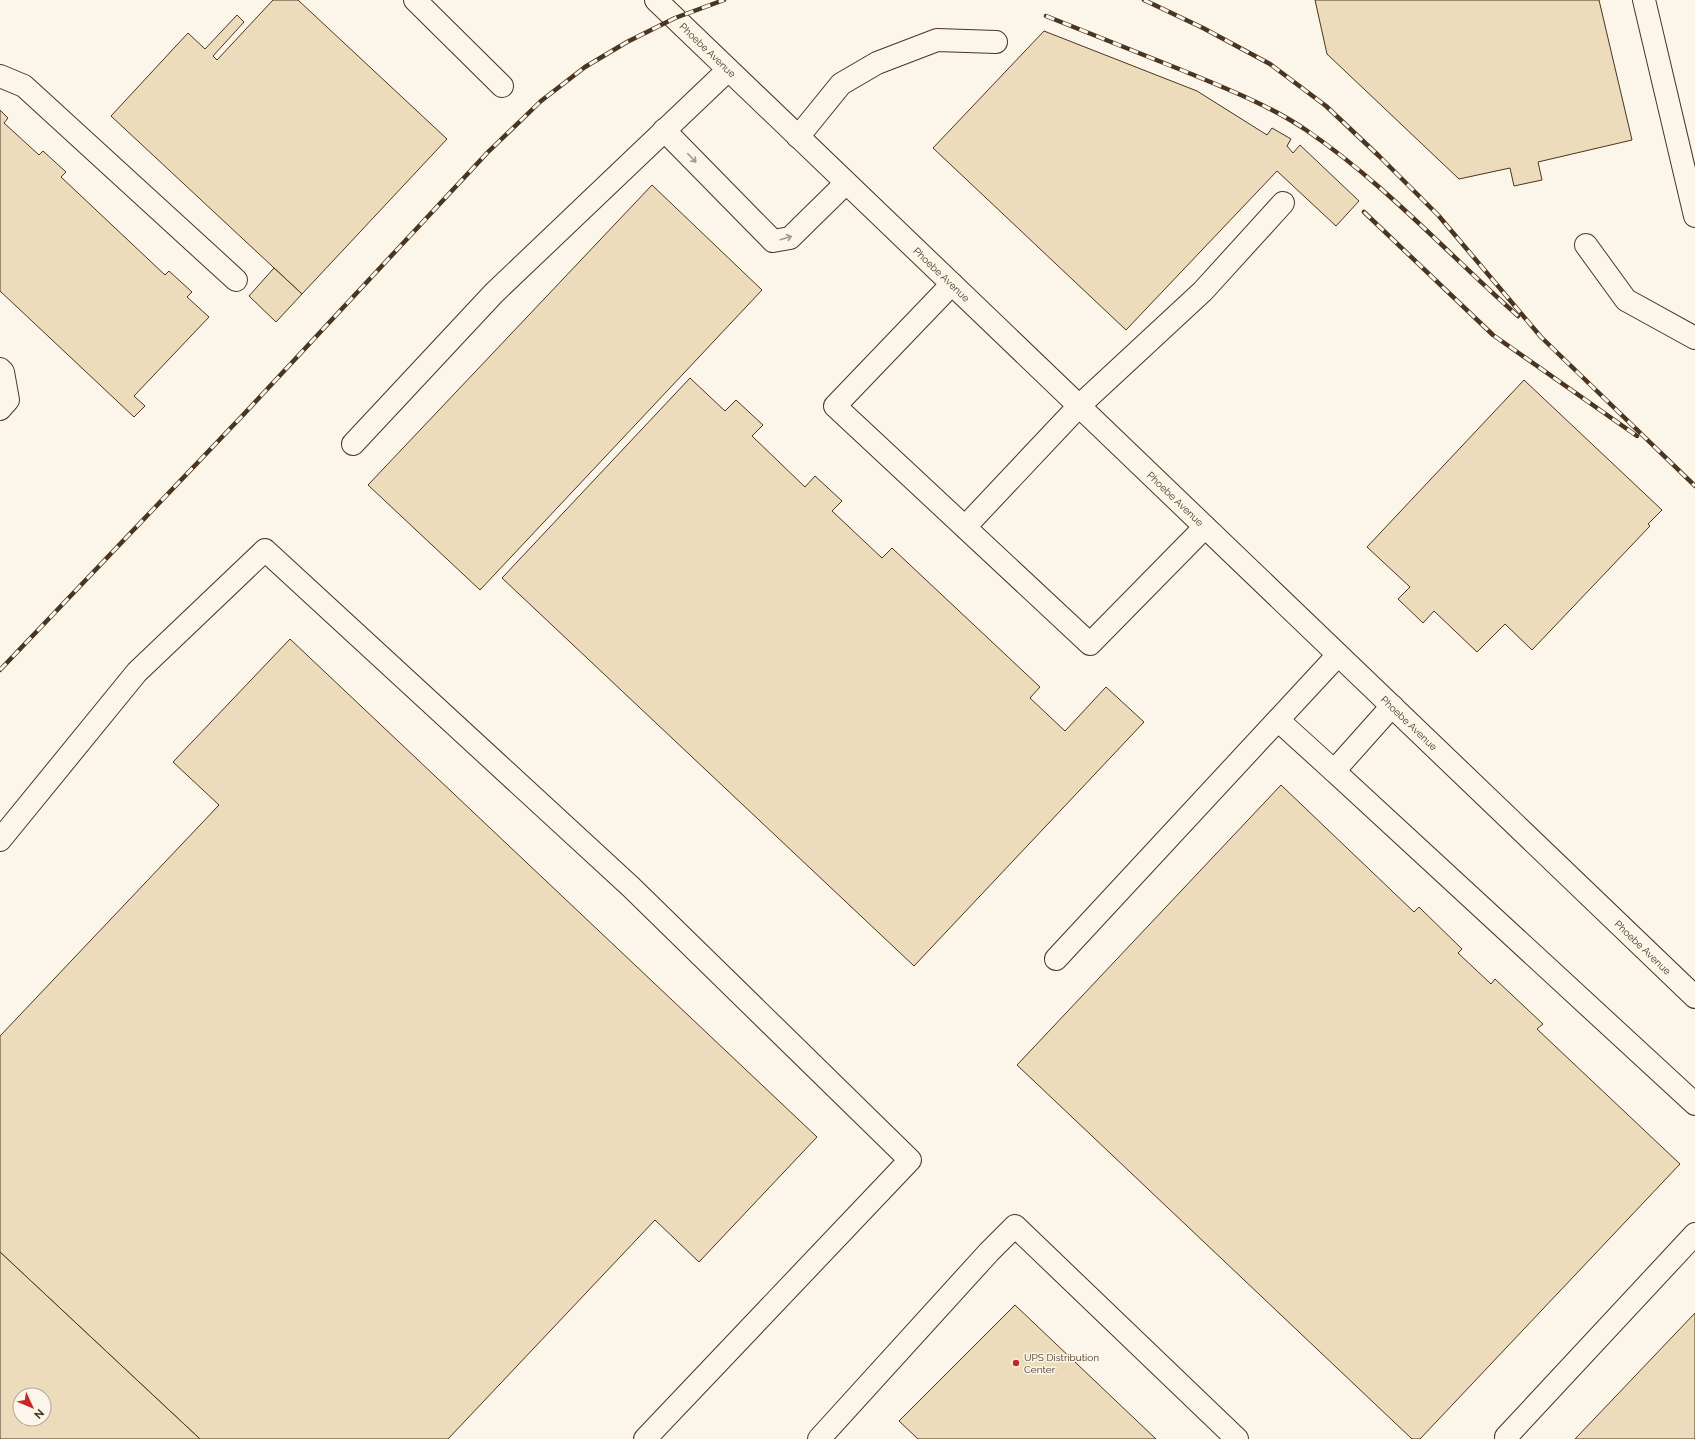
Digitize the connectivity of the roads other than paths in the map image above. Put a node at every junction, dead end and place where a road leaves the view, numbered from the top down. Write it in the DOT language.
graph roads {
  1 [pos="415,0"];
  2 [pos="656,0"];
  3 [pos="1644,0"];
  4 [pos="996,42"];
  5 [pos="728,70"];
  6 [pos="0,76"];
  7 [pos="502,86"];
  8 [pos="664,130"];
  9 [pos="798,136"];
  10 [pos="846,183"];
  11 [pos="1283,203"];
  12 [pos="1695,216"];
  13 [pos="1586,245"];
  14 [pos="236,280"];
  15 [pos="952,284"];
  16 [pos="1695,338"];
  17 [pos="0,369"];
  18 [pos="1079,406"];
  19 [pos="0,409"];
  20 [pos="353,444"];
  21 [pos="1205,527"];
  22 [pos="965,528"];
  23 [pos="1338,655"];
  24 [pos="1392,706"];
  25 [pos="1278,720"];
  26 [pos="1334,771"];
  27 [pos="0,840"];
  28 [pos="1056,959"];
  29 [pos="1695,997"];
  30 [pos="1695,1104"];
  31 [pos="1695,1234"];
  32 [pos="1506,1437"];
  33 [pos="645,1439"];
  34 [pos="819,1439"];
  35 [pos="1237,1439"];
  1 -- 7 [label="street"];
  2 -- 5 [label="street, Phoebe Avenue"];
  3 -- 12 [label="street"];
  4 -- 9 [label="street"];
  5 -- 8 [label="street"];
  5 -- 9 [label="street, Phoebe Avenue"];
  6 -- 14 [label="street"];
  8 -- 10 [label="street, one-way"];
  8 -- 20 [label="street"];
  9 -- 10 [label="street, Phoebe Avenue"];
  10 -- 15 [label="street, Phoebe Avenue"];
  11 -- 18 [label="street"];
  13 -- 16 [label="street"];
  15 -- 18 [label="street, Phoebe Avenue"];
  15 -- 22 [label="street"];
  17 -- 19 [label="street"];
  18 -- 21 [label="street, Phoebe Avenue"];
  18 -- 22 [label="street"];
  21 -- 22 [label="street"];
  21 -- 23 [label="street, Phoebe Avenue"];
  23 -- 24 [label="street, Phoebe Avenue"];
  23 -- 25 [label="street"];
  24 -- 26 [label="street"];
  24 -- 29 [label="street, Phoebe Avenue"];
  25 -- 26 [label="street"];
  25 -- 28 [label="street"];
  26 -- 30 [label="street"];
  27 -- 33 [label="street"];
  31 -- 32 [label="street"];
  34 -- 35 [label="street"];
}
